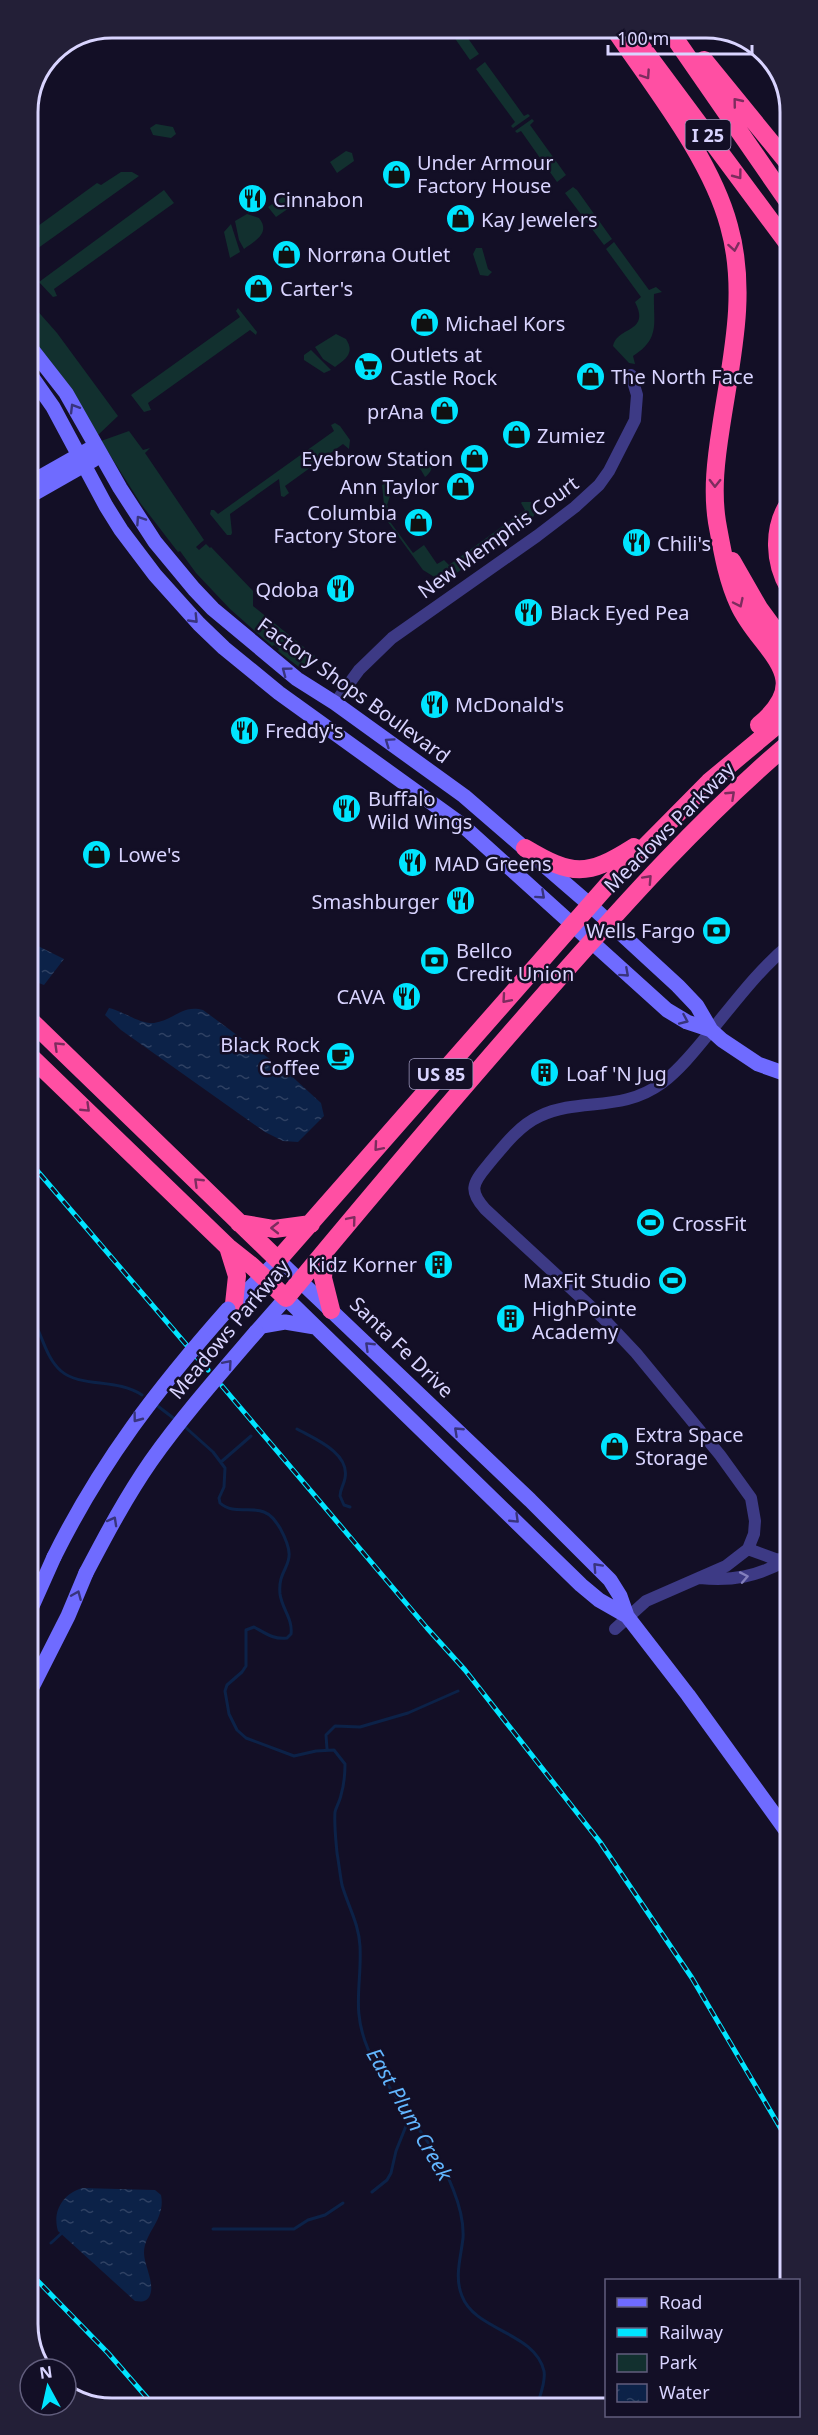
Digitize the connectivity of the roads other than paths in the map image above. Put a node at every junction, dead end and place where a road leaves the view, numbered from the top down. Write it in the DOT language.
graph roads {
  1 [pos="620,38"];
  2 [pos="635,38"];
  3 [pos="675,38"];
  4 [pos="686,38"];
  5 [pos="780,153"];
  6 [pos="780,190"];
  7 [pos="780,233"];
  8 [pos="37,356"];
  9 [pos="631,375"];
  10 [pos="37,384"];
  11 [pos="99,451"];
  12 [pos="82,460"];
  13 [pos="37,480"];
  14 [pos="37,491"];
  15 [pos="780,528"];
  16 [pos="723,547"];
  17 [pos="780,564"];
  18 [pos="780,637"];
  19 [pos="780,664"];
  20 [pos="335,703"];
  21 [pos="780,705"];
  22 [pos="780,722"];
  23 [pos="780,751"];
  24 [pos="741,754"];
  25 [pos="658,832"];
  26 [pos="525,848"];
  27 [pos="589,904"];
  28 [pos="609,922"];
  29 [pos="572,924"];
  30 [pos="591,942"];
  31 [pos="780,953"];
  32 [pos="37,1027"];
  33 [pos="711,1030"];
  34 [pos="37,1063"];
  35 [pos="780,1073"];
  36 [pos="239,1223"];
  37 [pos="311,1224"];
  38 [pos="228,1247"];
  39 [pos="325,1251"];
  40 [pos="278,1260"];
  41 [pos="263,1276"];
  42 [pos="301,1281"];
  43 [pos="286,1298"];
  44 [pos="231,1306"];
  45 [pos="331,1310"];
  46 [pos="315,1327"];
  47 [pos="259,1329"];
  48 [pos="748,1549"];
  49 [pos="780,1559"];
  50 [pos="780,1564"];
  51 [pos="699,1578"];
  52 [pos="37,1595"];
  53 [pos="627,1616"];
  54 [pos="615,1629"];
  55 [pos="37,1677"];
  56 [pos="780,1822"];
  1 -- 16 [label="highway, one-way"];
  2 -- 7 [label="highway, I 25, one-way"];
  3 -- 6 [label="highway, I 25"];
  5 -- 4 [label="highway, one-way"];
  11 -- 8 [label="main road, Factory Shops Boulevard, one-way"];
  9 -- 20 [label="street, New Memphis Court"];
  10 -- 12 [label="main road"];
  11 -- 12 [label="main road"];
  20 -- 11 [label="main road, Factory Shops Boulevard, one-way"];
  12 -- 13 [label="main road"];
  12 -- 14 [label="main road"];
  12 -- 29 [label="main road, one-way"];
  15 -- 17 [label="highway"];
  16 -- 18 [label="highway"];
  16 -- 19 [label="highway, one-way"];
  26 -- 20 [label="main road, Factory Shops Boulevard, one-way"];
  21 -- 24 [label="highway, one-way"];
  22 -- 24 [label="highway, Meadows Parkway / US 85"];
  28 -- 23 [label="highway, Meadows Parkway / US 85, one-way"];
  24 -- 25 [label="highway, Meadows Parkway / US 85"];
  25 -- 26 [label="highway"];
  25 -- 27 [label="highway, Meadows Parkway / US 85"];
  26 -- 27 [label="main road, Factory Shops Boulevard"];
  27 -- 28 [label="main road, Factory Shops Boulevard"];
  27 -- 29 [label="highway, Meadows Parkway / US 85"];
  28 -- 30 [label="highway, Meadows Parkway / US 85"];
  28 -- 33 [label="main road, Factory Shops Boulevard"];
  29 -- 30 [label="main road"];
  29 -- 37 [label="highway, Meadows Parkway / US 85, one-way"];
  30 -- 33 [label="main road, one-way"];
  39 -- 30 [label="highway, Meadows Parkway / US 85, one-way"];
  31 -- 33 [label="street"];
  36 -- 32 [label="highway, Santa Fe Drive, one-way"];
  33 -- 35 [label="main road"];
  33 -- 48 [label="street"];
  34 -- 38 [label="highway, Santa Fe Drive, one-way"];
  37 -- 36 [label="highway, one-way"];
  36 -- 40 [label="highway, Santa Fe Drive"];
  37 -- 40 [label="highway, Meadows Parkway"];
  38 -- 41 [label="highway, Santa Fe Drive"];
  38 -- 44 [label="highway"];
  39 -- 42 [label="highway, Meadows Parkway / US 85"];
  39 -- 45 [label="highway"];
  40 -- 41 [label="main road, Meadows Parkway"];
  40 -- 42 [label="main road, Santa Fe Drive"];
  41 -- 43 [label="highway, Santa Fe Drive"];
  41 -- 44 [label="main road, Meadows Parkway"];
  42 -- 43 [label="highway, Meadows Parkway / US 85"];
  42 -- 45 [label="main road, Santa Fe Drive"];
  43 -- 46 [label="main road, Santa Fe Drive"];
  43 -- 47 [label="main road, Meadows Parkway"];
  44 -- 52 [label="main road, Meadows Parkway, one-way, bridge"];
  53 -- 45 [label="main road, Santa Fe Drive, one-way"];
  46 -- 47 [label="main road"];
  46 -- 53 [label="main road, Santa Fe Drive, one-way"];
  55 -- 47 [label="main road, Meadows Parkway, one-way, bridge"];
  48 -- 49 [label="street"];
  48 -- 51 [label="street"];
  51 -- 50 [label="street, one-way"];
  51 -- 53 [label="street"];
  53 -- 54 [label="street"];
  53 -- 56 [label="main road, Santa Fe Drive"];
}
